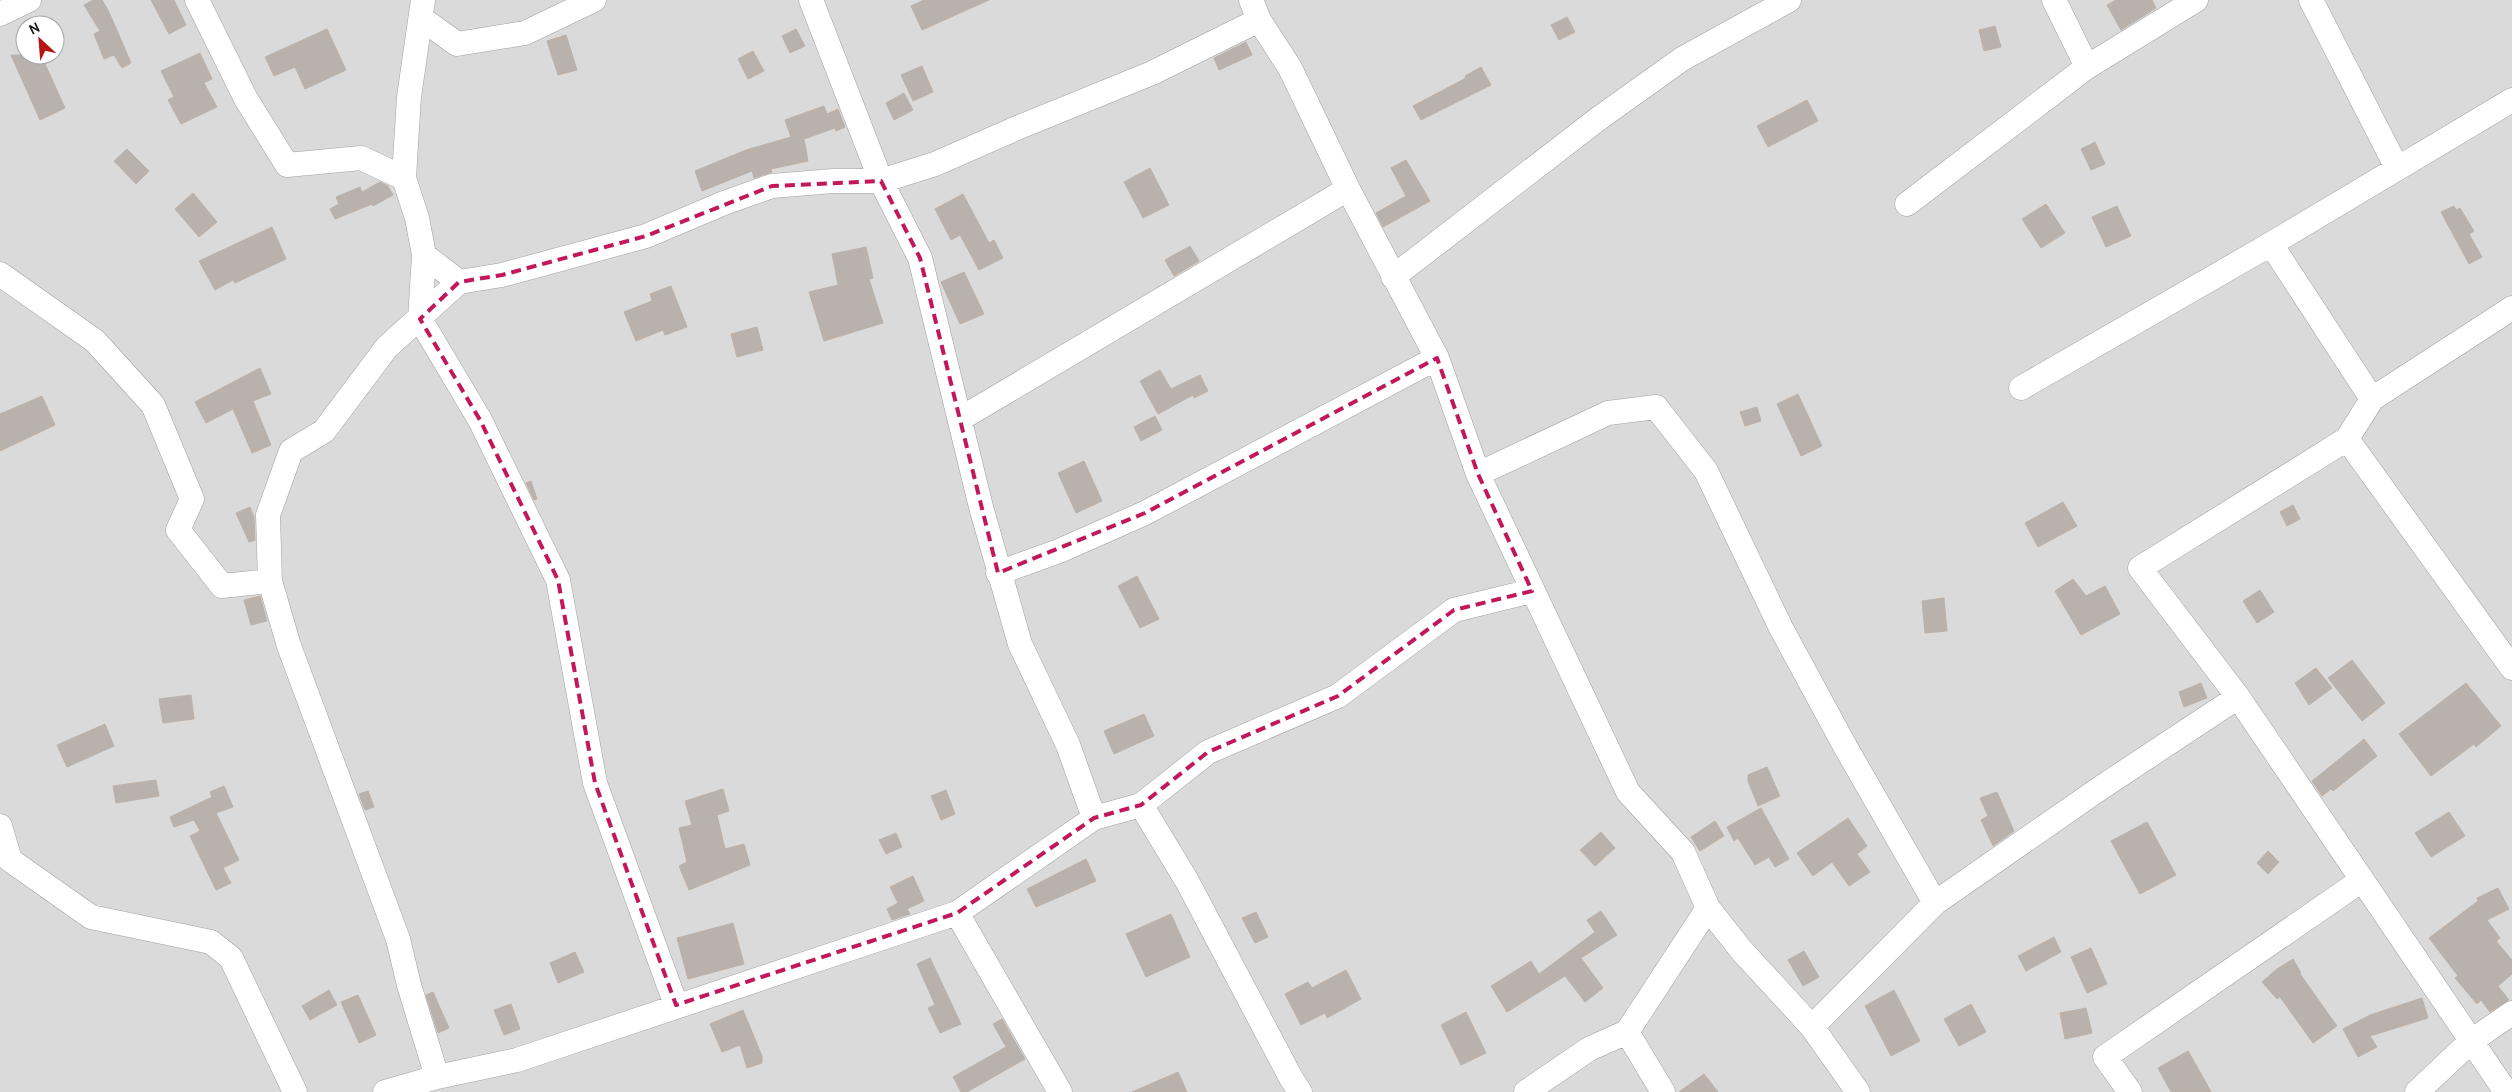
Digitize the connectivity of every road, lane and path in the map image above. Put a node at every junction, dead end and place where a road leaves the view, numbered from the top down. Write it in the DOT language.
graph roads {
  1 [pos="29,0"];
  2 [pos="198,0"];
  3 [pos="594,0"];
  4 [pos="810,0"];
  5 [pos="1789,0"];
  6 [pos="2054,0"];
  7 [pos="2196,0"];
  8 [pos="2311,0"];
  9 [pos="422,9"];
  10 [pos="1255,10"];
  11 [pos="0,14"];
  12 [pos="2087,68"];
  13 [pos="2512,100"];
  14 [pos="2397,168"];
  15 [pos="404,178"];
  16 [pos="882,181"];
  17 [pos="1348,188"];
  18 [pos="1907,204"];
  19 [pos="2271,244"];
  20 [pos="424,255"];
  21 [pos="0,274"];
  22 [pos="1393,277"];
  23 [pos="459,282"];
  24 [pos="2512,308"];
  25 [pos="420,319"];
  26 [pos="1436,358"];
  27 [pos="2021,388"];
  28 [pos="2372,398"];
  29 [pos="960,419"];
  30 [pos="2347,439"];
  31 [pos="1478,474"];
  32 [pos="998,573"];
  33 [pos="270,581"];
  34 [pos="1532,591"];
  35 [pos="2512,668"];
  36 [pos="2238,697"];
  37 [pos="1141,805"];
  38 [pos="1094,818"];
  39 [pos="0,826"];
  40 [pos="2362,880"];
  41 [pos="1935,903"];
  42 [pos="1708,908"];
  43 [pos="957,912"];
  44 [pos="676,1005"];
  45 [pos="2512,1013"];
  46 [pos="1812,1027"];
  47 [pos="1627,1032"];
  48 [pos="2470,1042"];
  49 [pos="437,1077"];
  50 [pos="295,1092"];
  51 [pos="385,1092"];
  52 [pos="1060,1092"];
  53 [pos="1300,1092"];
  54 [pos="1526,1092"];
  55 [pos="1663,1092"];
  56 [pos="1858,1092"];
  57 [pos="2130,1092"];
  58 [pos="2418,1092"];
  59 [pos="2506,1092"];
  1 -- 11 [label="street"];
  2 -- 15 [label="street"];
  3 -- 9 [label="street"];
  4 -- 16 [label="street"];
  5 -- 22 [label="street"];
  6 -- 12 [label="street"];
  7 -- 12 [label="street"];
  8 -- 14 [label="street"];
  9 -- 15 [label="street"];
  10 -- 16 [label="street"];
  10 -- 17 [label="street"];
  12 -- 18 [label="street"];
  13 -- 14 [label="street"];
  14 -- 19 [label="street"];
  15 -- 20 [label="street"];
  16 -- 23 [label="street"];
  16 -- 29 [label="street"];
  17 -- 22 [label="street"];
  17 -- 29 [label="street"];
  19 -- 27 [label="street"];
  19 -- 28 [label="street"];
  20 -- 23 [label="street"];
  20 -- 25 [label="street"];
  21 -- 33 [label="street"];
  22 -- 26 [label="street"];
  23 -- 25 [label="street"];
  24 -- 28 [label="street"];
  25 -- 33 [label="street"];
  25 -- 44 [label="street"];
  26 -- 31 [label="street"];
  26 -- 32 [label="street"];
  28 -- 30 [label="street"];
  29 -- 32 [label="street"];
  30 -- 35 [label="street"];
  30 -- 36 [label="street"];
  31 -- 34 [label="street"];
  31 -- 41 [label="street"];
  32 -- 38 [label="street"];
  33 -- 49 [label="street"];
  34 -- 37 [label="street"];
  34 -- 42 [label="street"];
  36 -- 40 [label="street"];
  36 -- 41 [label="street"];
  37 -- 38 [label="street"];
  37 -- 53 [label="street"];
  38 -- 43 [label="street"];
  39 -- 50 [label="street"];
  40 -- 48 [label="street"];
  40 -- 57 [label="street"];
  41 -- 46 [label="street"];
  42 -- 46 [label="street"];
  42 -- 47 [label="street"];
  43 -- 44 [label="street"];
  43 -- 52 [label="street"];
  44 -- 49 [label="street"];
  45 -- 48 [label="street"];
  46 -- 56 [label="street"];
  47 -- 54 [label="street"];
  47 -- 55 [label="street"];
  48 -- 58 [label="street"];
  48 -- 59 [label="street"];
  49 -- 51 [label="street"];
}
